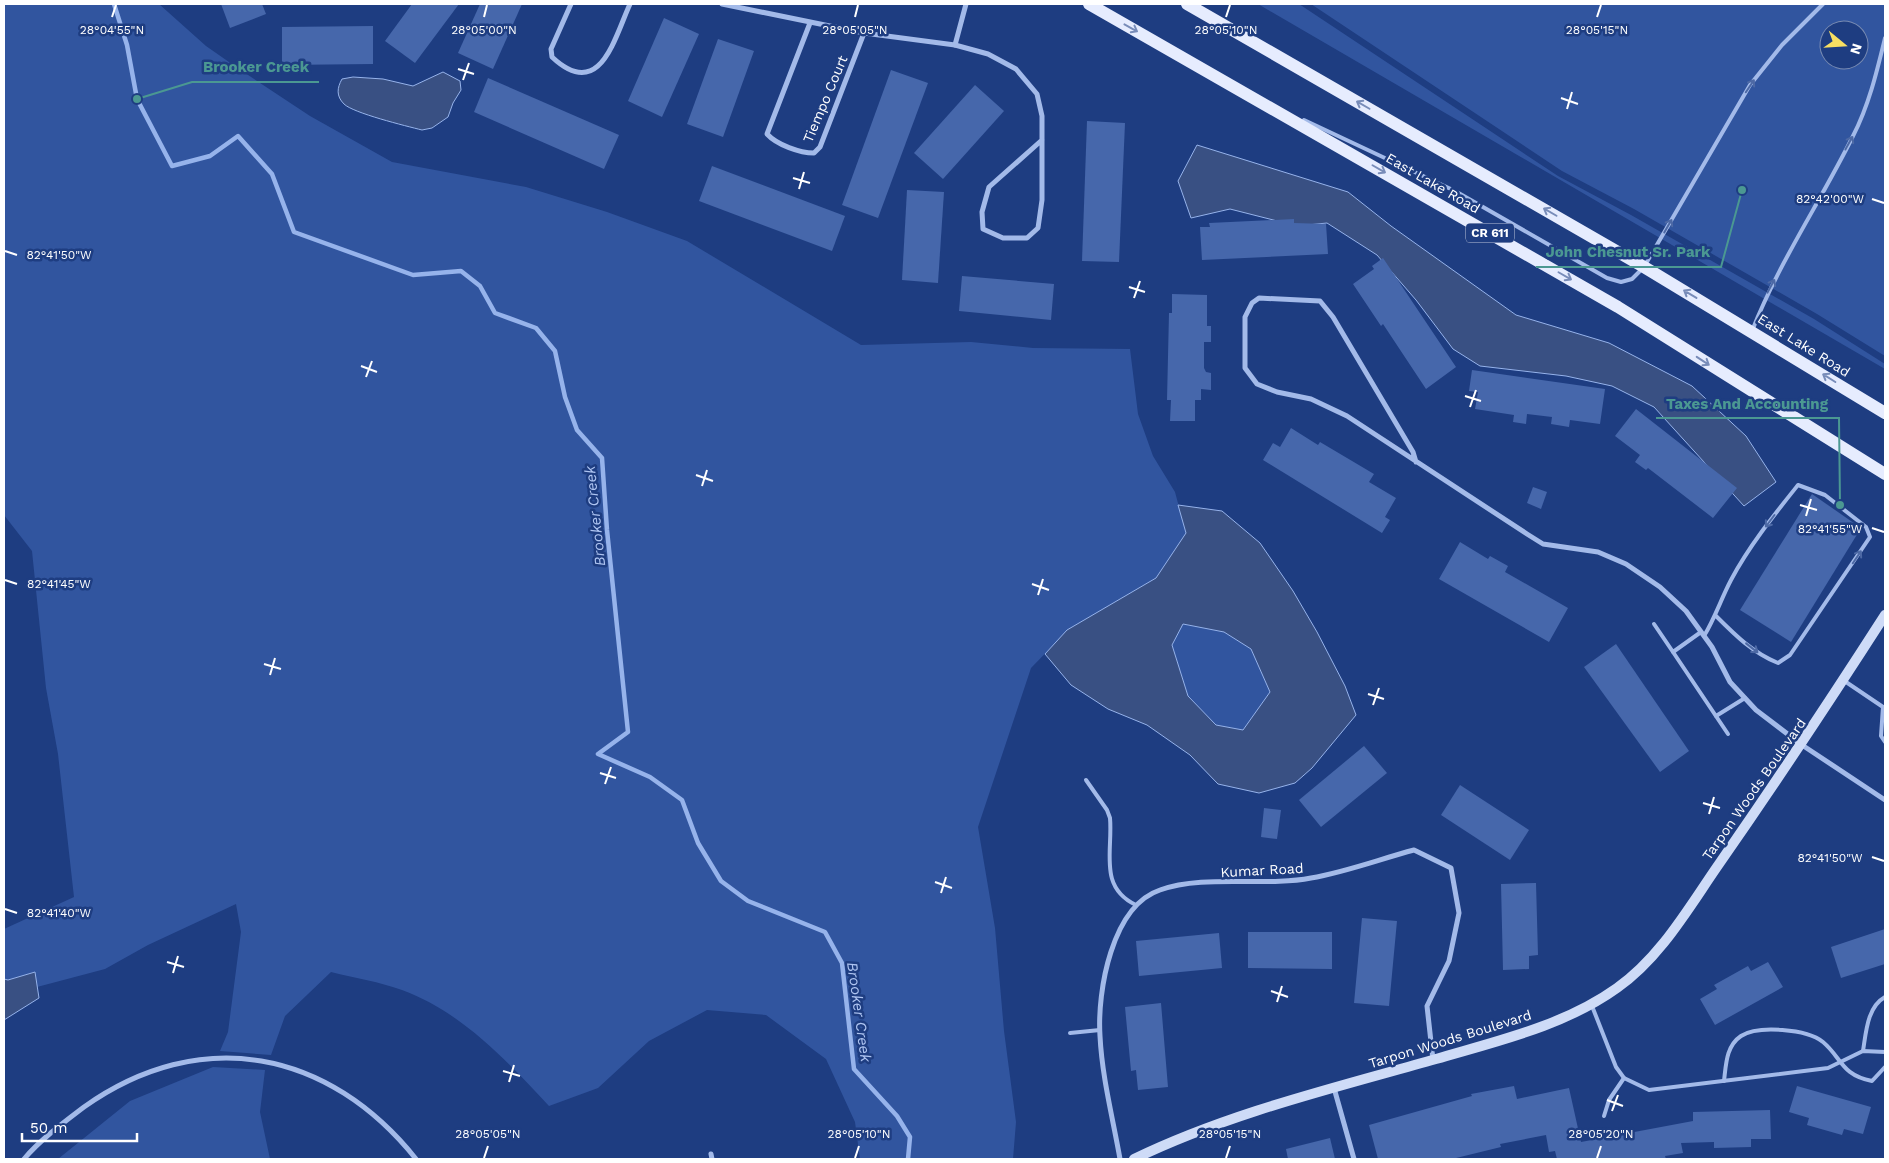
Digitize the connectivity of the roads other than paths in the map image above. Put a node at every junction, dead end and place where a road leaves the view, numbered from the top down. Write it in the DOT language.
graph roads {
  1 [pos="571,4"];
  2 [pos="630,4"];
  3 [pos="725,4"];
  4 [pos="966,4"];
  5 [pos="1088,4"];
  6 [pos="1187,4"];
  7 [pos="1823,4"];
  8 [pos="810,23"];
  9 [pos="864,33"];
  10 [pos="1885,38"];
  11 [pos="955,45"];
  12 [pos="1255,97"];
  13 [pos="1042,140"];
  14 [pos="1644,266"];
  15 [pos="1752,331"];
  16 [pos="1885,413"];
  17 [pos="1416,462"];
  18 [pos="1885,474"];
  19 [pos="1885,615"];
  20 [pos="1716,616"];
  21 [pos="1654,624"];
  22 [pos="1702,634"];
  23 [pos="1673,652"];
  24 [pos="1843,680"];
  25 [pos="1745,698"];
  26 [pos="1716,716"];
  27 [pos="1883,724"];
  28 [pos="1728,734"];
  29 [pos="1885,742"];
  30 [pos="1802,745"];
  31 [pos="1086,780"];
  32 [pos="1885,800"];
  33 [pos="1136,905"];
  34 [pos="1885,997"];
  35 [pos="1591,1004"];
  36 [pos="1100,1030"];
  37 [pos="1070,1033"];
  38 [pos="1863,1051"];
  39 [pos="1885,1052"];
  40 [pos="1433,1060"];
  41 [pos="1838,1062"];
  42 [pos="1885,1067"];
  43 [pos="1624,1078"];
  44 [pos="1724,1081"];
  45 [pos="1334,1088"];
  46 [pos="1604,1116"];
  47 [pos="1149,1156"];
  48 [pos="24,1159"];
  49 [pos="416,1159"];
  50 [pos="1120,1159"];
  51 [pos="1134,1159"];
  52 [pos="1354,1159"];
  1 -- 2 [label="street"];
  3 -- 8 [label="street"];
  4 -- 11 [label="street"];
  5 -- 12 [label="main road, East Lake Road / CR 611, one-way"];
  14 -- 6 [label="main road, East Lake Road, one-way"];
  14 -- 7 [label="lane, one-way"];
  8 -- 9 [label="street"];
  8 -- 9 [label="street, Tiempo Court"];
  9 -- 11 [label="street"];
  15 -- 10 [label="lane, one-way"];
  11 -- 13 [label="street"];
  12 -- 14 [label="lane"];
  12 -- 18 [label="main road, East Lake Road / CR 611, one-way"];
  13 -- 13 [label="street"];
  15 -- 14 [label="main road, East Lake Road, one-way"];
  16 -- 15 [label="main road, East Lake Road, one-way"];
  17 -- 17 [label="street"];
  17 -- 22 [label="street"];
  19 -- 24 [label="street, Tarpon Woods Boulevard"];
  20 -- 20 [label="lane, one-way"];
  20 -- 22 [label="lane"];
  21 -- 23 [label="lane"];
  22 -- 23 [label="lane"];
  22 -- 25 [label="street"];
  23 -- 26 [label="lane"];
  24 -- 27 [label="lane"];
  24 -- 30 [label="street, Tarpon Woods Boulevard"];
  25 -- 26 [label="lane"];
  25 -- 30 [label="street"];
  26 -- 28 [label="lane"];
  27 -- 29 [label="lane"];
  30 -- 32 [label="street"];
  30 -- 35 [label="street, Tarpon Woods Boulevard"];
  31 -- 33 [label="lane"];
  33 -- 36 [label="street, Kumar Road"];
  33 -- 40 [label="street, Kumar Road"];
  34 -- 38 [label="lane"];
  35 -- 40 [label="street, Tarpon Woods Boulevard"];
  35 -- 43 [label="lane"];
  36 -- 37 [label="lane"];
  36 -- 50 [label="street, Kumar Road"];
  38 -- 39 [label="lane"];
  38 -- 41 [label="lane"];
  40 -- 45 [label="street, Tarpon Woods Boulevard"];
  41 -- 42 [label="lane"];
  41 -- 44 [label="lane"];
  41 -- 44 [label="lane"];
  43 -- 44 [label="lane"];
  43 -- 46 [label="lane"];
  45 -- 47 [label="street, Tarpon Woods Boulevard"];
  45 -- 52 [label="street"];
  47 -- 51 [label="street, Tarpon Woods Boulevard"];
  48 -- 49 [label="street"];
}
